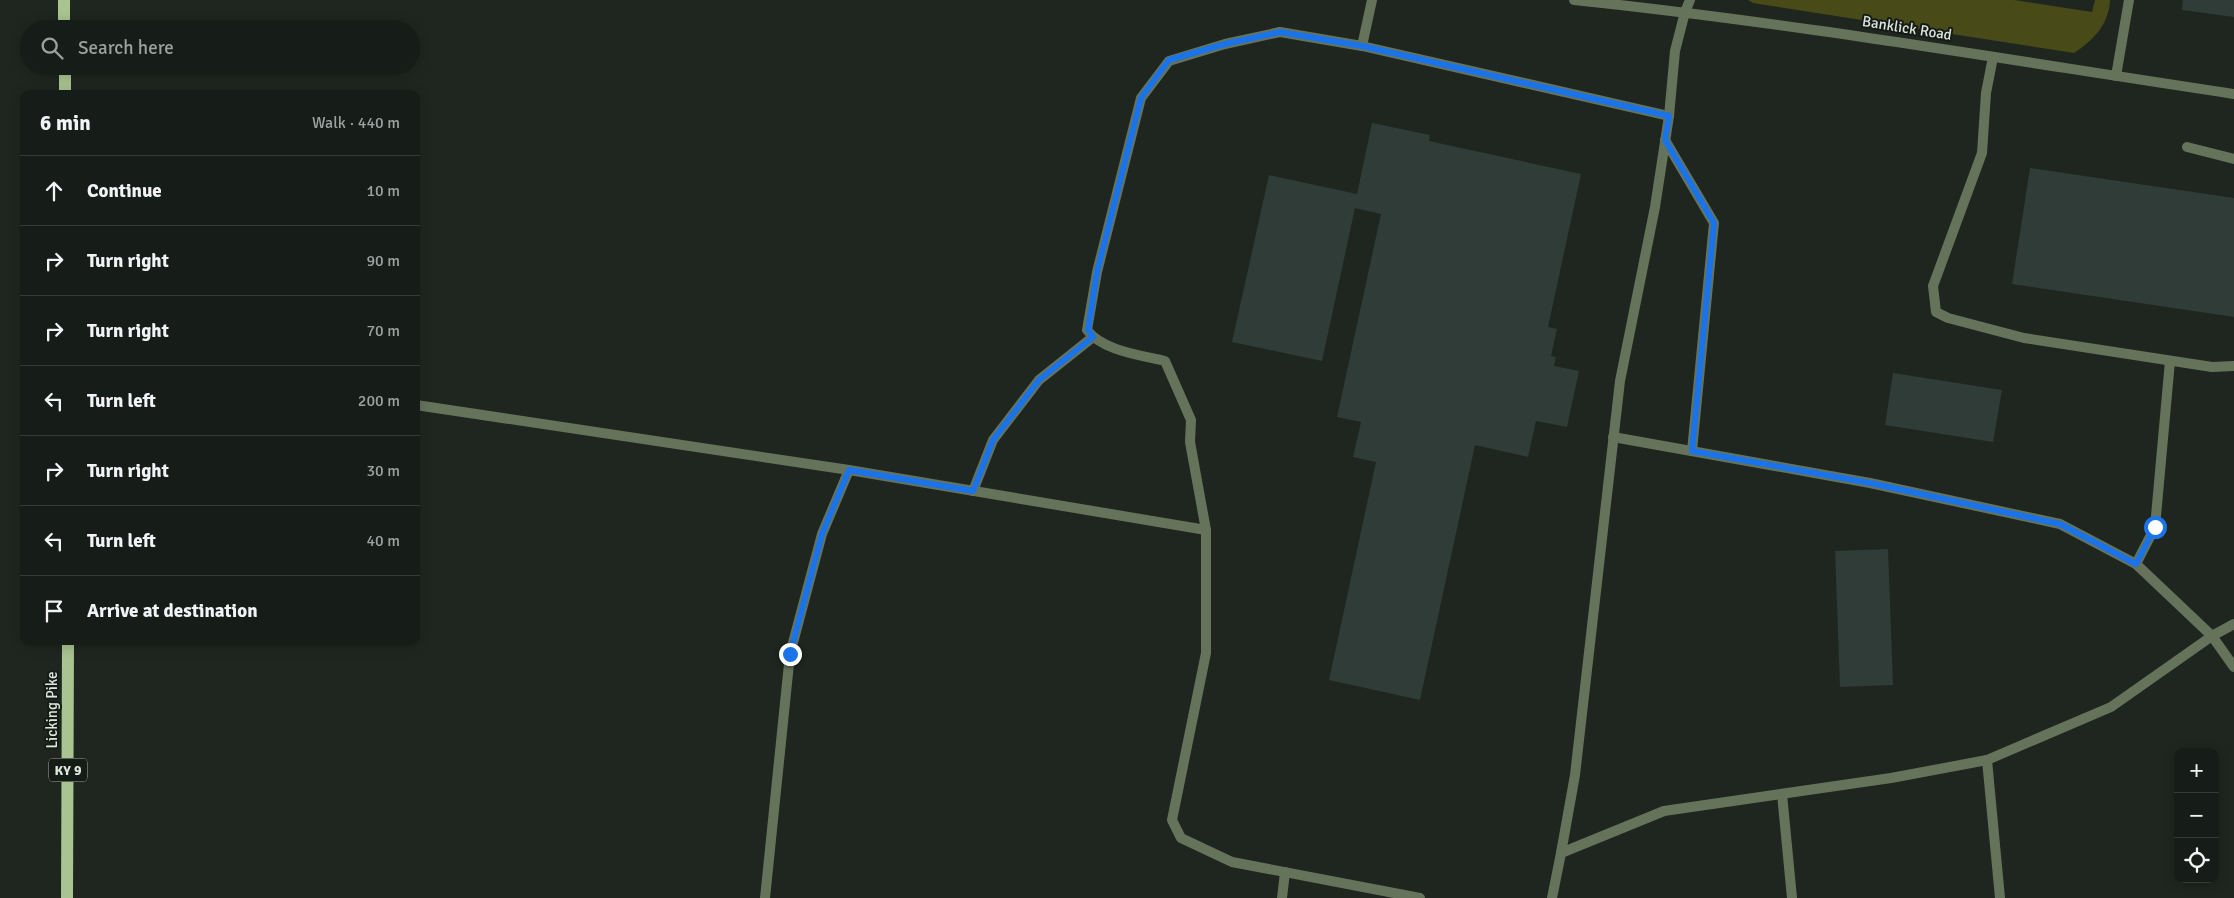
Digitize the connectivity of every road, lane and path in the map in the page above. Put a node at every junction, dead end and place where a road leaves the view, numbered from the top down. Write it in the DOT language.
graph roads {
  1 [pos="64,0"];
  2 [pos="1372,0"];
  3 [pos="1574,0"];
  4 [pos="1690,0"];
  5 [pos="2129,0"];
  6 [pos="1684,12"];
  7 [pos="64,20"];
  8 [pos="1362,46"];
  9 [pos="1993,57"];
  10 [pos="65,75"];
  11 [pos="2116,76"];
  12 [pos="65,90"];
  13 [pos="2234,94"];
  14 [pos="1669,116"];
  15 [pos="1665,140"];
  16 [pos="2187,147"];
  17 [pos="2234,159"];
  18 [pos="1093,337"];
  19 [pos="2170,361"];
  20 [pos="2234,366"];
  21 [pos="420,406"];
  22 [pos="1613,437"];
  23 [pos="1692,451"];
  24 [pos="849,470"];
  25 [pos="973,491"];
  26 [pos="1206,530"];
  27 [pos="2136,564"];
  28 [pos="2234,624"];
  29 [pos="2212,636"];
  30 [pos="68,645"];
  31 [pos="2234,667"];
  32 [pos="1987,760"];
  33 [pos="1782,794"];
  34 [pos="1561,853"];
  35 [pos="1285,872"];
  36 [pos="67,898"];
  37 [pos="764,898"];
  38 [pos="1282,898"];
  39 [pos="1420,898"];
  40 [pos="1552,898"];
  41 [pos="1792,898"];
  42 [pos="2000,898"];
  1 -- 7 [label="main road"];
  2 -- 8 [label="street"];
  3 -- 6 [label="street, Banklick Road"];
  4 -- 6 [label="street"];
  5 -- 11 [label="street"];
  6 -- 9 [label="street, Banklick Road"];
  6 -- 14 [label="street"];
  8 -- 14 [label="street"];
  8 -- 18 [label="street"];
  9 -- 11 [label="street, Banklick Road"];
  9 -- 19 [label="street"];
  10 -- 12 [label="main road"];
  11 -- 13 [label="street, Banklick Road"];
  14 -- 15 [label="street"];
  15 -- 22 [label="street"];
  15 -- 23 [label="street"];
  16 -- 17 [label="street"];
  18 -- 25 [label="street"];
  18 -- 26 [label="street"];
  19 -- 20 [label="street"];
  19 -- 27 [label="street"];
  21 -- 24 [label="street"];
  22 -- 23 [label="street"];
  22 -- 34 [label="street"];
  23 -- 27 [label="street"];
  24 -- 25 [label="street"];
  24 -- 37 [label="street"];
  25 -- 26 [label="street"];
  26 -- 35 [label="street"];
  27 -- 29 [label="street"];
  28 -- 29 [label="street"];
  29 -- 31 [label="street"];
  29 -- 32 [label="street"];
  30 -- 36 [label="main road, Licking Pike / KY 9"];
  32 -- 33 [label="street"];
  32 -- 42 [label="street"];
  33 -- 34 [label="street"];
  33 -- 41 [label="street"];
  34 -- 40 [label="street"];
  35 -- 38 [label="street"];
  35 -- 39 [label="street"];
}
